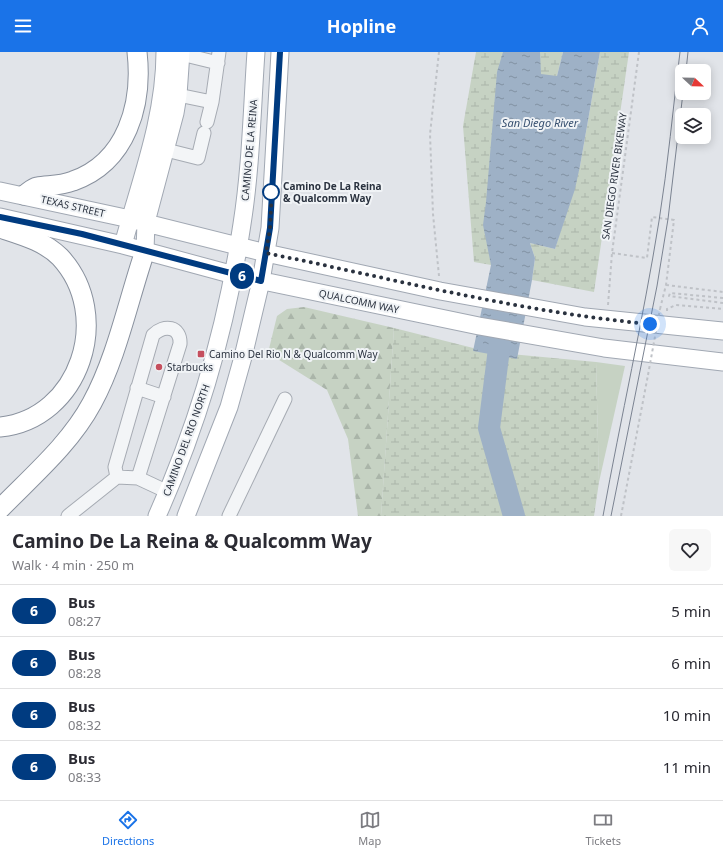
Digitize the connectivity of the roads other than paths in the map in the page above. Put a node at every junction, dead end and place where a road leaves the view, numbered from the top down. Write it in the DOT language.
graph roads {
  1 [pos="137,52"];
  2 [pos="256,52"];
  3 [pos="280,52"];
  4 [pos="176,53"];
  5 [pos="219,57"];
  6 [pos="178,95"];
  7 [pos="212,102"];
  8 [pos="166,150"];
  9 [pos="0,191"];
  10 [pos="24,195"];
  11 [pos="0,217"];
  12 [pos="138,221"];
  13 [pos="0,228"];
  14 [pos="123,245"];
  15 [pos="239,247"];
  16 [pos="145,251"];
  17 [pos="266,253"];
  18 [pos="234,275"];
  19 [pos="261,281"];
  20 [pos="723,331"];
  21 [pos="723,362"];
  22 [pos="137,388"];
  23 [pos="164,396"];
  24 [pos="285,399"];
  25 [pos="0,427"];
  26 [pos="117,477"];
  27 [pos="138,478"];
  28 [pos="168,492"];
  29 [pos="0,509"];
  30 [pos="68,516"];
  31 [pos="157,516"];
  32 [pos="186,516"];
  33 [pos="229,516"];
  1 -- 10 [label="highway"];
  2 -- 15 [label="main road, CAMINO DE LA REINA"];
  3 -- 17 [label="main road"];
  4 -- 5 [label="lane"];
  4 -- 6 [label="main road"];
  4 -- 12 [label="main road"];
  5 -- 7 [label="lane"];
  6 -- 7 [label="lane"];
  6 -- 8 [label="main road"];
  7 -- 8 [label="lane"];
  8 -- 12 [label="main road"];
  9 -- 10 [label="main road, TEXAS STREET"];
  10 -- 12 [label="main road, TEXAS STREET"];
  11 -- 14 [label="main road, QUALCOMM WAY"];
  12 -- 14 [label="main road"];
  12 -- 15 [label="main road"];
  12 -- 16 [label="main road"];
  13 -- 25 [label="highway"];
  14 -- 16 [label="main road, QUALCOMM WAY"];
  15 -- 17 [label="main road"];
  15 -- 18 [label="main road, CAMINO DEL RIO NORTH"];
  16 -- 18 [label="main road, QUALCOMM WAY"];
  16 -- 29 [label="highway"];
  17 -- 19 [label="main road"];
  17 -- 20 [label="main road"];
  18 -- 19 [label="main road, QUALCOMM WAY"];
  18 -- 28 [label="main road, CAMINO DEL RIO NORTH"];
  19 -- 21 [label="main road, QUALCOMM WAY"];
  19 -- 32 [label="main road"];
  22 -- 23 [label="lane"];
  22 -- 23 [label="lane"];
  22 -- 26 [label="lane"];
  23 -- 27 [label="lane"];
  24 -- 33 [label="lane"];
  26 -- 27 [label="lane"];
  26 -- 30 [label="lane"];
  27 -- 28 [label="lane"];
  28 -- 31 [label="main road, CAMINO DEL RIO NORTH"];
}
